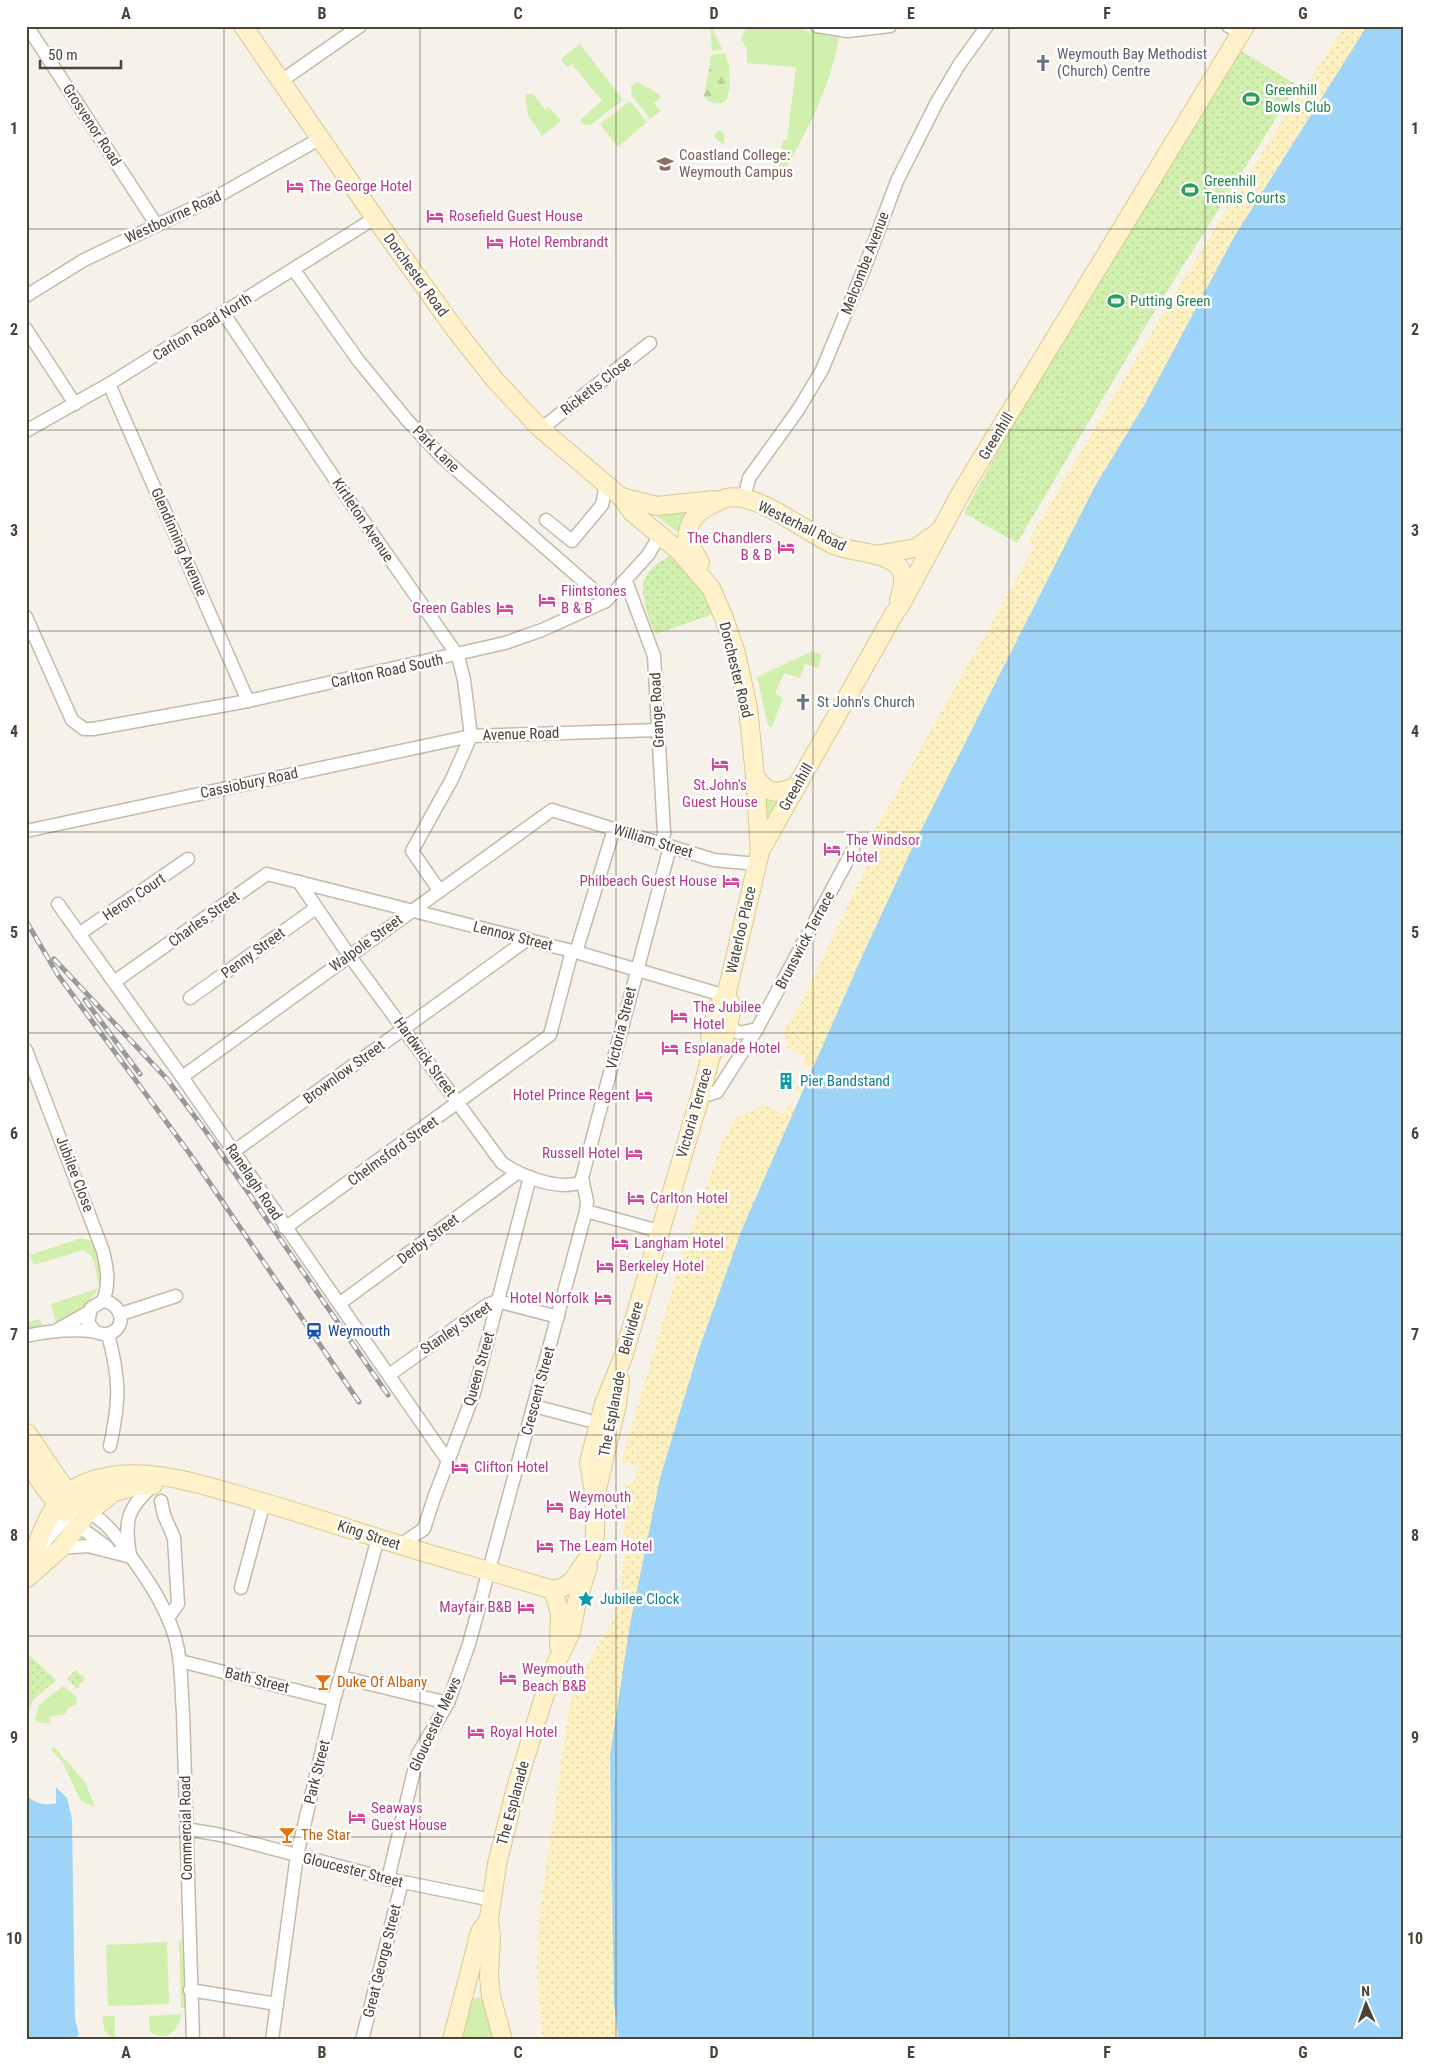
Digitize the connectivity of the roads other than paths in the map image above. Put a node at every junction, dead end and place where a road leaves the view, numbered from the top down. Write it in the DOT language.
graph roads {
  1 [pos="27,26"];
  2 [pos="243,26"];
  3 [pos="360,26"];
  4 [pos="817,26"];
  5 [pos="890,26"];
  6 [pos="987,26"];
  7 [pos="1238,28"];
  8 [pos="281,81"];
  9 [pos="321,138"];
  10 [pos="375,218"];
  11 [pos="156,224"];
  12 [pos="294,270"];
  13 [pos="26,296"];
  14 [pos="224,314"];
  15 [pos="26,329"];
  16 [pos="650,343"];
  17 [pos="109,384"];
  18 [pos="75,404"];
  19 [pos="541,429"];
  20 [pos="26,431"];
  21 [pos="606,485"];
  22 [pos="621,497"];
  23 [pos="725,498"];
  24 [pos="744,498"];
  25 [pos="546,520"];
  26 [pos="942,528"];
  27 [pos="660,535"];
  28 [pos="875,555"];
  29 [pos="626,581"];
  30 [pos="711,588"];
  31 [pos="606,601"];
  32 [pos="894,614"];
  33 [pos="26,617"];
  34 [pos="458,656"];
  35 [pos="248,701"];
  36 [pos="658,730"];
  37 [pos="471,736"];
  38 [pos="755,776"];
  39 [pos="796,786"];
  40 [pos="552,810"];
  41 [pos="614,829"];
  42 [pos="26,830"];
  43 [pos="666,845"];
  44 [pos="853,850"];
  45 [pos="758,858"];
  46 [pos="188,859"];
  47 [pos="299,882"];
  48 [pos="439,890"];
  49 [pos="58,904"];
  50 [pos="316,908"];
  51 [pos="411,911"];
  52 [pos="79,934"];
  53 [pos="528,939"];
  54 [pos="574,952"];
  55 [pos="350,955"];
  56 [pos="636,970"];
  57 [pos="114,982"];
  58 [pos="726,996"];
  59 [pos="190,998"];
  60 [pos="729,1021"];
  61 [pos="404,1029"];
  62 [pos="757,1029"];
  63 [pos="26,1050"];
  64 [pos="712,1052"];
  65 [pos="182,1077"];
  66 [pos="700,1098"];
  67 [pos="459,1103"];
  68 [pos="233,1152"];
  69 [pos="523,1175"];
  70 [pos="582,1182"];
  71 [pos="586,1211"];
  72 [pos="285,1228"];
  73 [pos="659,1231"];
  74 [pos="176,1296"];
  75 [pos="103,1301"];
  76 [pos="497,1301"];
  77 [pos="338,1304"];
  78 [pos="89,1312"];
  79 [pos="121,1314"];
  80 [pos="558,1317"];
  81 [pos="57,1330"];
  82 [pos="42,1332"];
  83 [pos="95,1332"];
  84 [pos="108,1334"];
  85 [pos="26,1336"];
  86 [pos="26,1347"];
  87 [pos="623,1357"];
  88 [pos="389,1375"];
  89 [pos="534,1406"];
  90 [pos="593,1422"];
  91 [pos="26,1432"];
  92 [pos="26,1439"];
  93 [pos="110,1446"];
  94 [pos="448,1461"];
  95 [pos="185,1480"];
  96 [pos="154,1484"];
  97 [pos="595,1499"];
  98 [pos="162,1501"];
  99 [pos="264,1502"];
  100 [pos="73,1509"];
  101 [pos="378,1538"];
  102 [pos="400,1545"];
  103 [pos="61,1548"];
  104 [pos="112,1551"];
  105 [pos="591,1554"];
  106 [pos="131,1557"];
  107 [pos="490,1571"];
  108 [pos="26,1577"];
  109 [pos="241,1588"];
  110 [pos="553,1590"];
  111 [pos="168,1618"];
  112 [pos="180,1661"];
  113 [pos="557,1661"];
  114 [pos="340,1677"];
  115 [pos="334,1700"];
  116 [pos="448,1703"];
  117 [pos="186,1829"];
  118 [pos="297,1855"];
  119 [pos="388,1879"];
  120 [pos="402,1882"];
  121 [pos="492,1900"];
  122 [pos="489,1919"];
  123 [pos="190,1990"];
  124 [pos="491,1996"];
  125 [pos="464,1998"];
  126 [pos="277,2004"];
  127 [pos="502,2039"];
  128 [pos="192,2040"];
  129 [pos="272,2040"];
  130 [pos="362,2040"];
  131 [pos="452,2040"];
  1 -- 11 [label="street, Grosvenor Road"];
  2 -- 8 [label="main road, Dorchester Road"];
  3 -- 8 [label="street"];
  4 -- 5 [label="street"];
  6 -- 24 [label="street, Melcombe Avenue"];
  7 -- 26 [label="main road, Greenhill"];
  8 -- 9 [label="main road, Dorchester Road"];
  9 -- 10 [label="main road, Dorchester Road"];
  9 -- 11 [label="street, Westbourne Road"];
  10 -- 12 [label="street, Carlton Road North"];
  10 -- 19 [label="main road, Dorchester Road"];
  11 -- 13 [label="street, Westbourne Road"];
  12 -- 14 [label="street, Carlton Road North"];
  12 -- 31 [label="street, Park Lane"];
  14 -- 17 [label="street, Carlton Road North"];
  14 -- 34 [label="street, Kirtleton Avenue"];
  15 -- 18 [label="street"];
  16 -- 19 [label="street, Ricketts Close"];
  17 -- 18 [label="street, Carlton Road North"];
  17 -- 35 [label="street, Glendinning Avenue"];
  18 -- 20 [label="street, Carlton Road North"];
  19 -- 21 [label="main road, Dorchester Road"];
  21 -- 22 [label="main road, Dorchester Road"];
  21 -- 25 [label="street"];
  22 -- 23 [label="main road, Dorchester Road"];
  22 -- 27 [label="main road, Dorchester Road"];
  23 -- 24 [label="main road, Westerhall Road"];
  23 -- 30 [label="main road, Westerhall Road"];
  24 -- 28 [label="main road, Westerhall Road"];
  26 -- 28 [label="main road, Westerhall Road"];
  26 -- 32 [label="main road, Greenhill"];
  27 -- 29 [label="street, Carlton Road South"];
  27 -- 30 [label="main road, Dorchester Road"];
  28 -- 32 [label="main road, Westerhall Road"];
  29 -- 31 [label="street, Carlton Road South"];
  29 -- 36 [label="street, Grange Road"];
  30 -- 38 [label="main road, Dorchester Road"];
  31 -- 34 [label="street, Carlton Road South"];
  32 -- 39 [label="main road, Greenhill"];
  33 -- 35 [label="street, Carlton Road South"];
  34 -- 35 [label="street, Carlton Road South"];
  34 -- 37 [label="street, Kirtleton Avenue"];
  36 -- 37 [label="street, Avenue Road"];
  36 -- 43 [label="street, Grange Road"];
  37 -- 42 [label="street, Cassiobury Road"];
  37 -- 48 [label="street, Avenue Road"];
  38 -- 39 [label="main road"];
  38 -- 45 [label="main road, Dorchester Road"];
  39 -- 45 [label="main road, Greenhill"];
  40 -- 41 [label="street, William Street"];
  40 -- 48 [label="street, Walpole Street"];
  41 -- 43 [label="street, William Street"];
  41 -- 54 [label="street, Chelmsford Street"];
  43 -- 45 [label="street, William Street"];
  43 -- 56 [label="street, Victoria Street"];
  44 -- 62 [label="street, Brunswick Terrace"];
  45 -- 58 [label="main road, Waterloo Place"];
  46 -- 52 [label="street, Heron Court"];
  47 -- 50 [label="street, Hardwick Street"];
  47 -- 51 [label="street, Lennox Street"];
  47 -- 57 [label="street, Charles Street"];
  48 -- 51 [label="street, Walpole Street"];
  49 -- 52 [label="street, Ranelagh Road"];
  50 -- 55 [label="street, Hardwick Street"];
  50 -- 59 [label="street, Penny Street"];
  51 -- 53 [label="street, Lennox Street"];
  51 -- 55 [label="street, Walpole Street"];
  52 -- 57 [label="street, Ranelagh Road"];
  53 -- 54 [label="street, Lennox Street"];
  53 -- 61 [label="street, Brownlow Street"];
  54 -- 56 [label="street, Lennox Street"];
  54 -- 67 [label="street, Chelmsford Street"];
  55 -- 61 [label="street, Hardwick Street"];
  55 -- 65 [label="street, Walpole Street"];
  56 -- 58 [label="street, Lennox Street"];
  56 -- 70 [label="street, Victoria Street"];
  57 -- 65 [label="street, Ranelagh Road"];
  58 -- 60 [label="main road"];
  58 -- 64 [label="main road, Victoria Terrace"];
  60 -- 62 [label="street"];
  60 -- 64 [label="main road"];
  61 -- 67 [label="street, Hardwick Street"];
  61 -- 68 [label="street, Brownlow Street"];
  62 -- 66 [label="street, Brunswick Terrace"];
  63 -- 75 [label="street, Jubilee Close"];
  64 -- 66 [label="main road, Victoria Terrace"];
  65 -- 68 [label="street, Ranelagh Road"];
  66 -- 73 [label="main road, Victoria Terrace"];
  67 -- 69 [label="street, Hardwick Street"];
  67 -- 72 [label="street, Chelmsford Street"];
  68 -- 72 [label="street, Ranelagh Road"];
  69 -- 70 [label="street, Hardwick Street"];
  69 -- 76 [label="street, Queen Street"];
  69 -- 77 [label="street, Derby Street"];
  70 -- 71 [label="street, Victoria Street"];
  71 -- 73 [label="street"];
  71 -- 80 [label="street, Crescent Street"];
  72 -- 77 [label="street, Ranelagh Road"];
  73 -- 87 [label="main road, Belvidere"];
  74 -- 79 [label="street"];
  75 -- 78 [label="street"];
  75 -- 79 [label="street"];
  76 -- 80 [label="street, Stanley Street"];
  76 -- 88 [label="street, Stanley Street"];
  76 -- 94 [label="street, Queen Street"];
  77 -- 88 [label="street, Ranelagh Road"];
  78 -- 81 [label="street"];
  78 -- 83 [label="street"];
  79 -- 84 [label="street"];
  80 -- 89 [label="street, Crescent Street"];
  81 -- 82 [label="street"];
  81 -- 83 [label="street"];
  82 -- 85 [label="street"];
  82 -- 86 [label="street"];
  83 -- 84 [label="street"];
  84 -- 93 [label="street"];
  87 -- 90 [label="main road, Belvidere"];
  87 -- 97 [label="main road, The Esplanade"];
  88 -- 94 [label="street, Ranelagh Road"];
  89 -- 90 [label="street"];
  89 -- 107 [label="street, Crescent Street"];
  90 -- 97 [label="main road, Belvidere"];
  91 -- 100 [label="main road, Commercial Road"];
  92 -- 100 [label="main road, Commercial Road"];
  94 -- 102 [label="street, Queen Street"];
  95 -- 96 [label="main road, King Street"];
  95 -- 99 [label="main road, King Street"];
  95 -- 100 [label="main road, King Street"];
  96 -- 100 [label="main road, King Street"];
  96 -- 106 [label="street"];
  97 -- 105 [label="main road, The Esplanade"];
  98 -- 111 [label="street"];
  99 -- 101 [label="main road, King Street"];
  99 -- 109 [label="street"];
  100 -- 103 [label="main road"];
  100 -- 104 [label="street, Commercial Road"];
  100 -- 106 [label="street, Commercial Road"];
  100 -- 108 [label="main road"];
  101 -- 102 [label="main road, King Street"];
  101 -- 114 [label="street, Park Street"];
  102 -- 107 [label="main road, King Street"];
  103 -- 104 [label="street, Commercial Road"];
  103 -- 108 [label="main road"];
  104 -- 106 [label="street, Commercial Road"];
  105 -- 110 [label="main road"];
  105 -- 113 [label="main road, The Esplanade"];
  106 -- 111 [label="street, Commercial Road"];
  107 -- 110 [label="main road, King Street"];
  107 -- 116 [label="street, Gloucester Mews"];
  110 -- 113 [label="main road, The Esplanade"];
  111 -- 112 [label="street, Commercial Road"];
  112 -- 115 [label="street, Bath Street"];
  112 -- 117 [label="street, Commercial Road"];
  113 -- 121 [label="main road, The Esplanade"];
  114 -- 115 [label="street, Park Street"];
  114 -- 116 [label="street"];
  115 -- 118 [label="street, Park Street"];
  116 -- 119 [label="street, Gloucester Mews"];
  117 -- 118 [label="street, Gloucester Street"];
  117 -- 123 [label="street, Commercial Road"];
  118 -- 119 [label="street, Gloucester Street"];
  118 -- 126 [label="street, Park Street"];
  119 -- 120 [label="street, Gloucester Street"];
  120 -- 121 [label="street, Gloucester Street"];
  120 -- 130 [label="street, Great George Street"];
  121 -- 122 [label="main road, The Esplanade"];
  122 -- 124 [label="main road, The Esplanade"];
  122 -- 125 [label="main road, The Esplanade"];
  123 -- 126 [label="street"];
  123 -- 128 [label="street, Commercial Road"];
  124 -- 125 [label="main road"];
  124 -- 127 [label="main road, The Esplanade"];
  125 -- 131 [label="main road, The Esplanade"];
  126 -- 129 [label="street, Park Street"];
}
